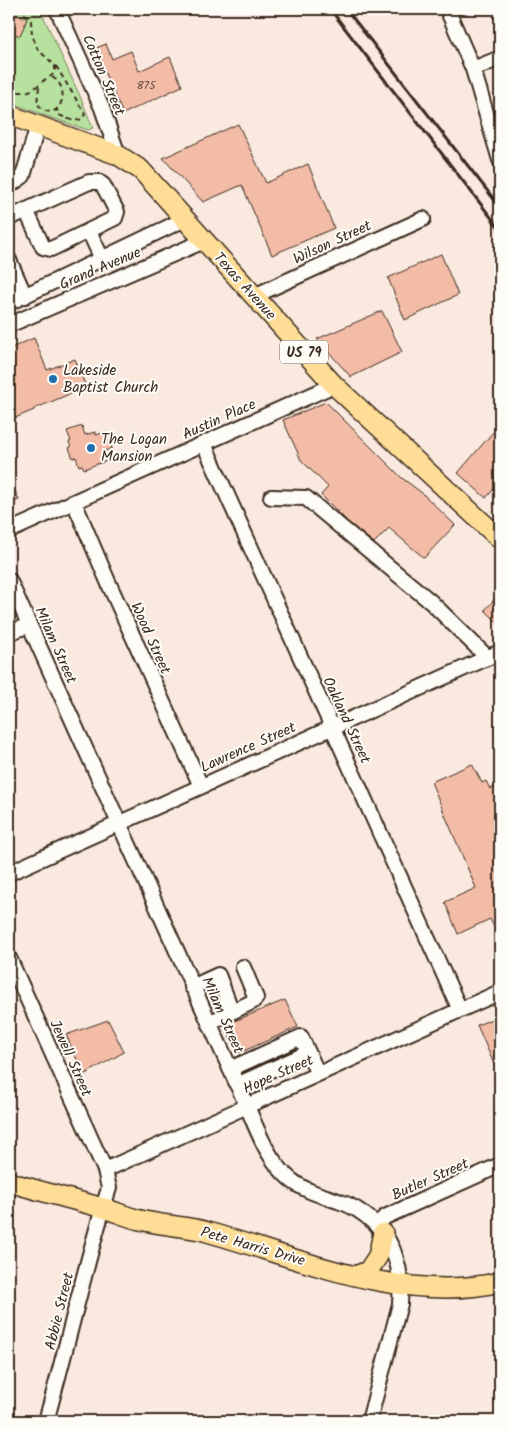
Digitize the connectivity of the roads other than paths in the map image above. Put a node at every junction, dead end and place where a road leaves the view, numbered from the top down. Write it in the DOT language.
graph roads {
  1 [pos="57,9"];
  2 [pos="447,9"];
  3 [pos="500,58"];
  4 [pos="472,69"];
  5 [pos="9,115"];
  6 [pos="38,125"];
  7 [pos="498,141"];
  8 [pos="118,155"];
  9 [pos="500,160"];
  10 [pos="9,186"];
  11 [pos="26,210"];
  12 [pos="9,218"];
  13 [pos="185,219"];
  14 [pos="423,219"];
  15 [pos="89,230"];
  16 [pos="204,241"];
  17 [pos="102,259"];
  18 [pos="9,260"];
  19 [pos="24,296"];
  20 [pos="254,296"];
  21 [pos="9,303"];
  22 [pos="9,324"];
  23 [pos="334,385"];
  24 [pos="204,444"];
  25 [pos="271,496"];
  26 [pos="74,502"];
  27 [pos="9,531"];
  28 [pos="500,539"];
  29 [pos="9,580"];
  30 [pos="29,625"];
  31 [pos="9,633"];
  32 [pos="494,655"];
  33 [pos="332,727"];
  34 [pos="201,786"];
  35 [pos="119,823"];
  36 [pos="9,873"];
  37 [pos="9,958"];
  38 [pos="243,967"];
  39 [pos="192,987"];
  40 [pos="500,992"];
  41 [pos="460,1010"];
  42 [pos="232,1012"];
  43 [pos="209,1023"];
  44 [pos="308,1053"];
  45 [pos="230,1068"];
  46 [pos="318,1074"];
  47 [pos="237,1085"];
  48 [pos="247,1106"];
  49 [pos="500,1165"];
  50 [pos="105,1170"];
  51 [pos="9,1182"];
  52 [pos="102,1208"];
  53 [pos="379,1229"];
  54 [pos="355,1276"];
  55 [pos="500,1282"];
  56 [pos="401,1285"];
  57 [pos="46,1421"];
  58 [pos="369,1421"];
  1 -- 8 [label="street, Cotton Street"];
  2 -- 4 [label="street"];
  3 -- 4 [label="street"];
  4 -- 7 [label="street"];
  5 -- 6 [label="main road, Texas Avenue / US 79"];
  6 -- 8 [label="main road, Texas Avenue / US 79"];
  6 -- 10 [label="street"];
  7 -- 9 [label="street"];
  8 -- 13 [label="main road, Texas Avenue / US 79"];
  11 -- 12 [label="street"];
  11 -- 15 [label="street"];
  11 -- 15 [label="street"];
  13 -- 16 [label="main road, Texas Avenue / US 79"];
  13 -- 17 [label="street, Grand Avenue"];
  14 -- 20 [label="street, Wilson Street"];
  15 -- 17 [label="street"];
  16 -- 20 [label="main road, Texas Avenue / US 79"];
  16 -- 22 [label="street, Grand Avenue"];
  17 -- 19 [label="street, Grand Avenue"];
  18 -- 19 [label="street"];
  19 -- 21 [label="street, Grand Avenue"];
  20 -- 23 [label="main road, Texas Avenue / US 79"];
  23 -- 24 [label="street, Austin Place"];
  23 -- 28 [label="main road, Texas Avenue / US 79"];
  24 -- 26 [label="street, Austin Place"];
  24 -- 33 [label="street, Oakland Street"];
  25 -- 32 [label="street"];
  26 -- 27 [label="street, Austin Place"];
  26 -- 34 [label="street, Wood Street"];
  29 -- 30 [label="street, Milam Street"];
  30 -- 31 [label="street"];
  30 -- 35 [label="street, Milam Street"];
  32 -- 33 [label="street, Lawrence Street"];
  33 -- 34 [label="street, Lawrence Street"];
  33 -- 41 [label="street, Oakland Street"];
  34 -- 35 [label="street, Lawrence Street"];
  35 -- 36 [label="street, Lawrence Street"];
  35 -- 39 [label="street, Milam Street"];
  37 -- 50 [label="street, Jewell Street"];
  38 -- 42 [label="street"];
  39 -- 42 [label="street"];
  39 -- 43 [label="street, Milam Street"];
  40 -- 41 [label="street, Hope Street"];
  41 -- 46 [label="street, Hope Street"];
  42 -- 43 [label="street"];
  43 -- 45 [label="street, Milam Street"];
  44 -- 45 [label="street"];
  44 -- 46 [label="street"];
  44 -- 47 [label="street"];
  45 -- 47 [label="street, Milam Street"];
  46 -- 48 [label="street, Hope Street"];
  47 -- 48 [label="street, Milam Street"];
  48 -- 50 [label="street, Hope Street"];
  48 -- 53 [label="street, Milam Street"];
  49 -- 53 [label="street, Butler Street"];
  50 -- 52 [label="street"];
  51 -- 52 [label="main road, Pete Harris Drive"];
  52 -- 54 [label="main road, Pete Harris Drive"];
  52 -- 57 [label="street, Abbie Street"];
  53 -- 54 [label="main road"];
  53 -- 56 [label="street, Milam Street"];
  54 -- 56 [label="main road, Pete Harris Drive"];
  55 -- 56 [label="main road, Pete Harris Drive"];
  56 -- 58 [label="street, Milam Street"];
}
